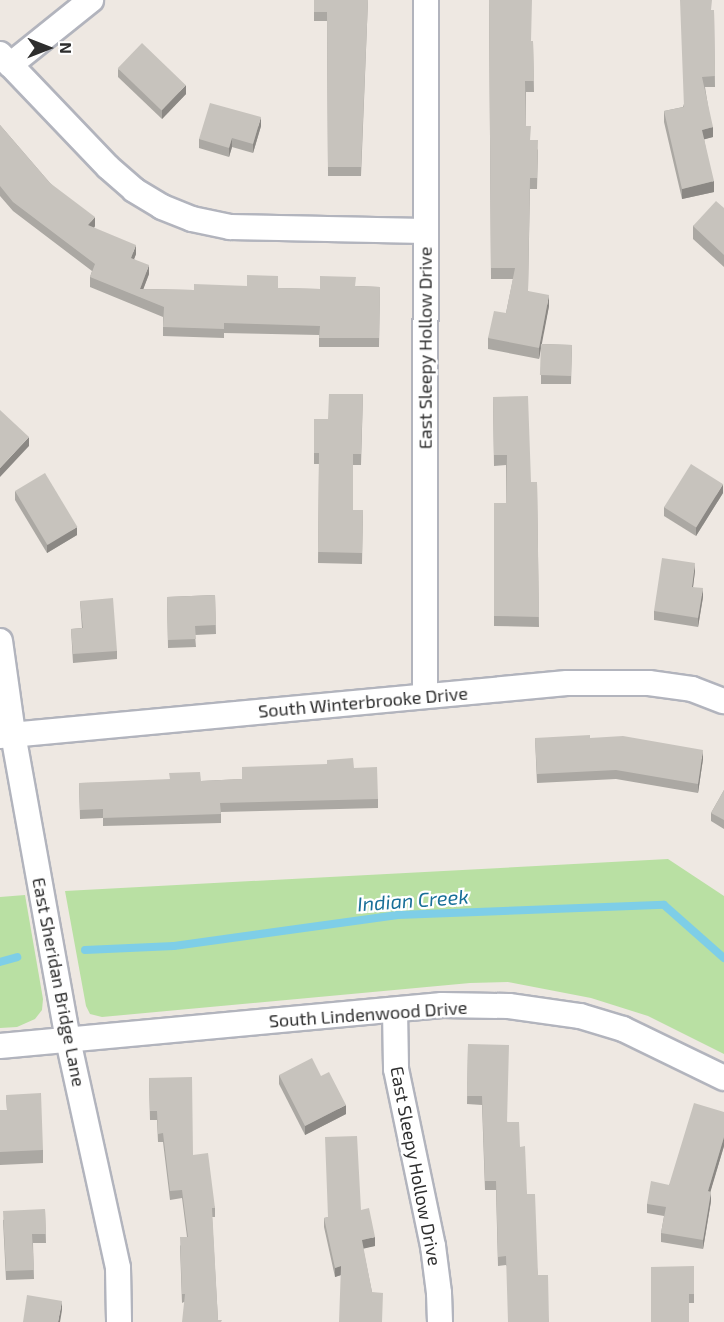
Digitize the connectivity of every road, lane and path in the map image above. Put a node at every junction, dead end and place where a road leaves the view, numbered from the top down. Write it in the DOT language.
graph roads {
  1 [pos="91,0"];
  2 [pos="426,0"];
  3 [pos="5,59"];
  4 [pos="425,231"];
  5 [pos="0,641"];
  6 [pos="425,696"];
  7 [pos="724,701"];
  8 [pos="7,735"];
  9 [pos="395,1010"];
  10 [pos="68,1040"];
  11 [pos="0,1046"];
  12 [pos="724,1078"];
  13 [pos="119,1322"];
  14 [pos="440,1322"];
  1 -- 3 [label="street"];
  2 -- 4 [label="street, East Sleepy Hollow Drive"];
  3 -- 4 [label="street"];
  4 -- 6 [label="street, East Sleepy Hollow Drive"];
  5 -- 8 [label="street, East Sheridan Bridge Lane"];
  6 -- 7 [label="street, South Winterbrooke Drive"];
  6 -- 8 [label="street, South Winterbrooke Drive"];
  8 -- 10 [label="street, East Sheridan Bridge Lane"];
  9 -- 10 [label="street, South Lindenwood Drive"];
  9 -- 12 [label="street, South Lindenwood Drive"];
  9 -- 14 [label="street, East Sleepy Hollow Drive"];
  10 -- 11 [label="street, South Lindenwood Drive"];
  10 -- 13 [label="street, East Sheridan Bridge Lane"];
}
